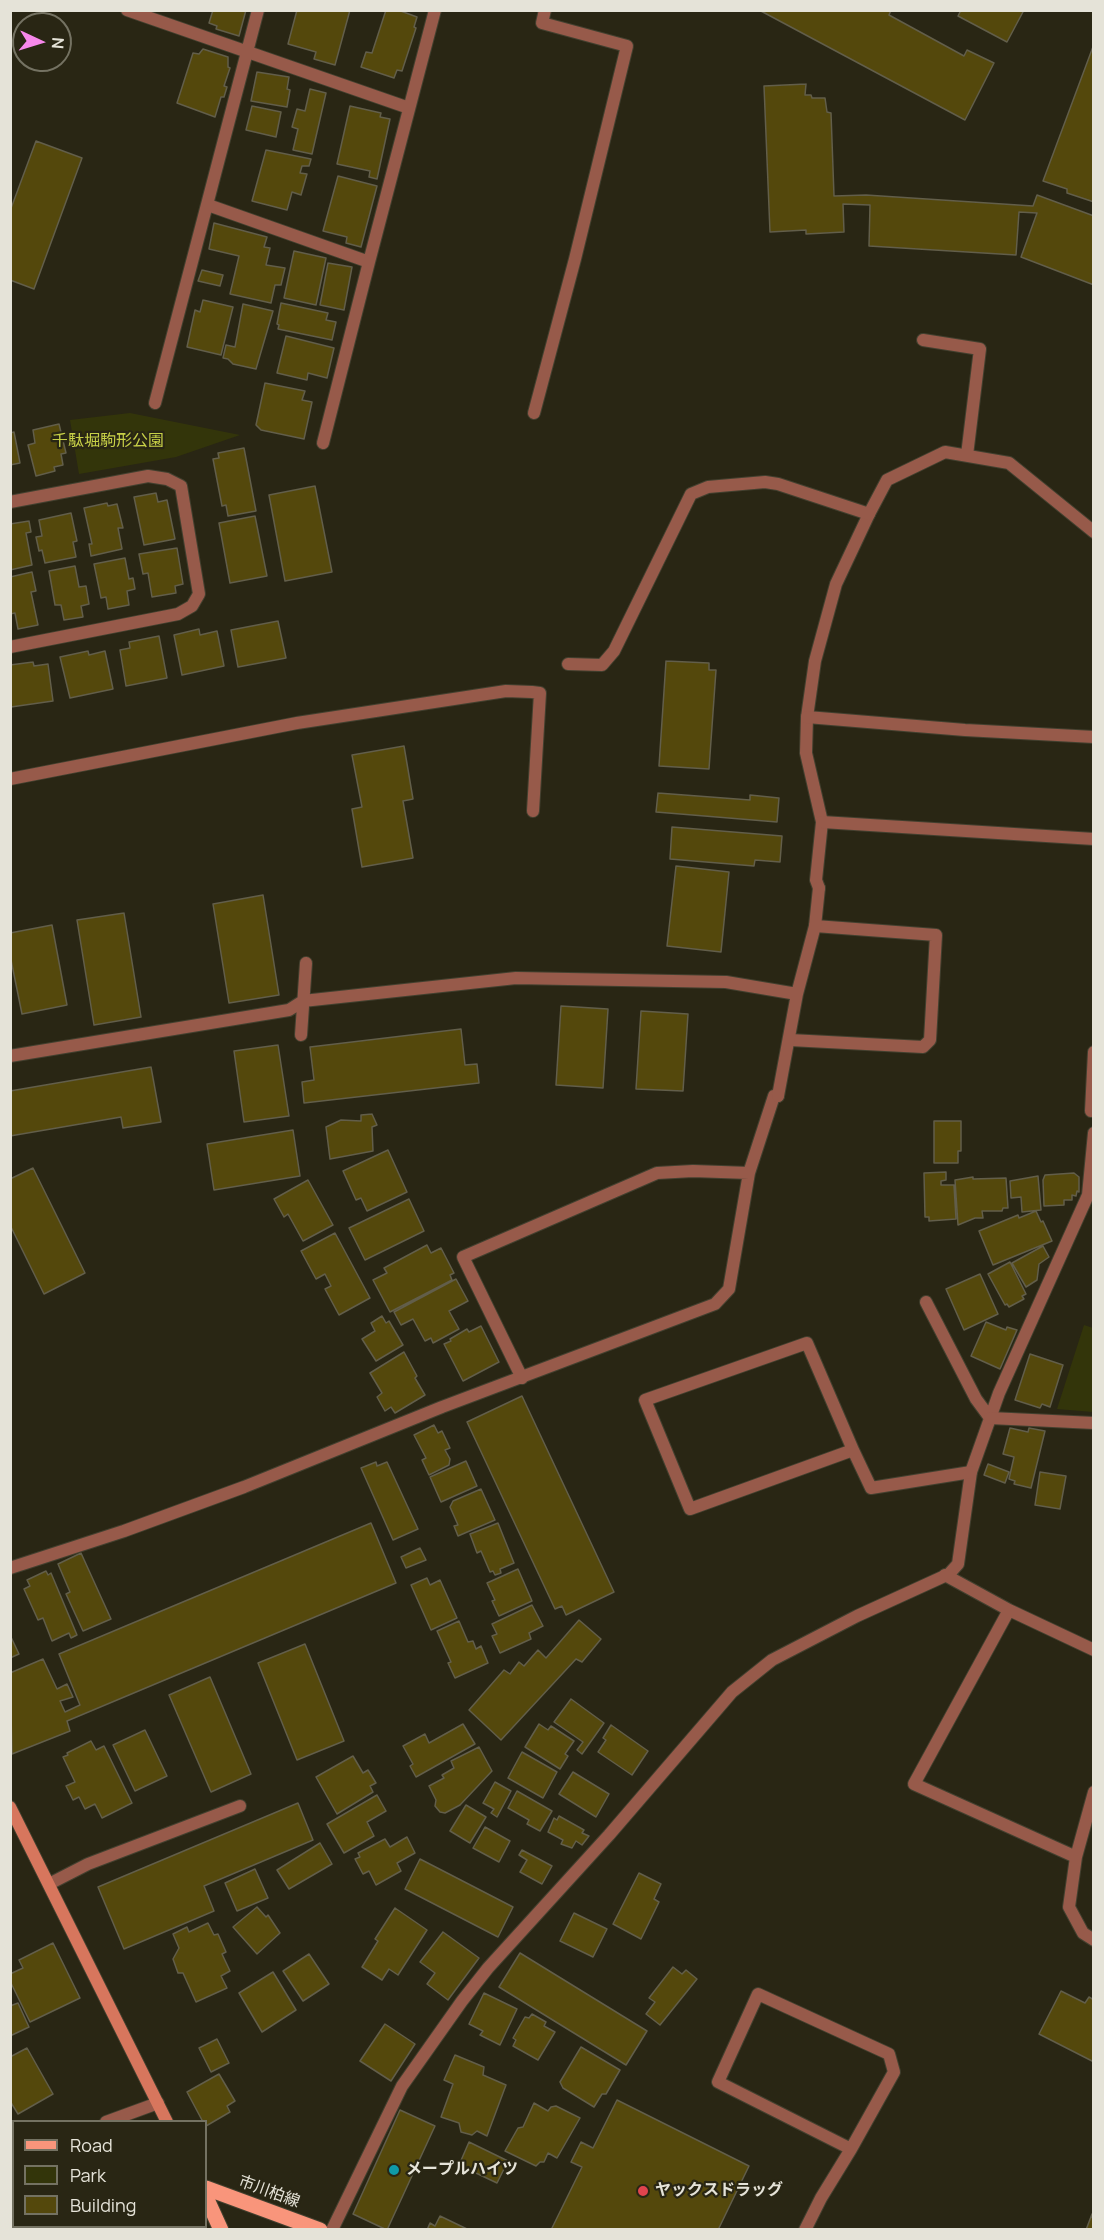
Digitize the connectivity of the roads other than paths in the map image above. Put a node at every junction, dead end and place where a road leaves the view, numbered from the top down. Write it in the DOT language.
graph roads {
  1 [pos="127,10"];
  2 [pos="258,10"];
  3 [pos="435,10"];
  4 [pos="545,10"];
  5 [pos="247,52"];
  6 [pos="409,108"];
  7 [pos="208,205"];
  8 [pos="369,262"];
  9 [pos="923,340"];
  10 [pos="155,402"];
  11 [pos="534,413"];
  12 [pos="323,443"];
  13 [pos="967,455"];
  14 [pos="10,502"];
  15 [pos="869,514"];
  16 [pos="1094,532"];
  17 [pos="10,647"];
  18 [pos="568,664"];
  19 [pos="807,717"];
  20 [pos="1094,737"];
  21 [pos="10,779"];
  22 [pos="533,811"];
  23 [pos="822,822"];
  24 [pos="1094,839"];
  25 [pos="815,926"];
  26 [pos="306,963"];
  27 [pos="797,994"];
  28 [pos="303,1001"];
  29 [pos="301,1035"];
  30 [pos="790,1040"];
  31 [pos="1094,1052"];
  32 [pos="10,1056"];
  33 [pos="1092,1116"];
  34 [pos="1094,1132"];
  35 [pos="750,1173"];
  36 [pos="926,1302"];
  37 [pos="522,1378"];
  38 [pos="990,1418"];
  39 [pos="1094,1423"];
  40 [pos="853,1450"];
  41 [pos="970,1473"];
  42 [pos="10,1568"];
  43 [pos="945,1575"];
  44 [pos="1009,1610"];
  45 [pos="1094,1650"];
  46 [pos="1094,1792"];
  47 [pos="240,1806"];
  48 [pos="10,1807"];
  49 [pos="1076,1857"];
  50 [pos="49,1884"];
  51 [pos="1094,1940"];
  52 [pos="158,2103"];
  53 [pos="109,2120"];
  54 [pos="166,2120"];
  55 [pos="851,2149"];
  56 [pos="207,2188"];
  57 [pos="207,2199"];
  58 [pos="221,2229"];
  59 [pos="320,2229"];
  60 [pos="332,2229"];
  61 [pos="805,2229"];
  1 -- 5 [label="street"];
  2 -- 5 [label="street"];
  3 -- 6 [label="street"];
  4 -- 11 [label="street"];
  5 -- 6 [label="street"];
  5 -- 7 [label="street"];
  6 -- 8 [label="street"];
  7 -- 8 [label="street"];
  7 -- 10 [label="street"];
  8 -- 12 [label="street"];
  9 -- 13 [label="street"];
  13 -- 15 [label="street"];
  13 -- 16 [label="street"];
  14 -- 17 [label="street"];
  15 -- 18 [label="street"];
  15 -- 19 [label="street"];
  19 -- 20 [label="street"];
  19 -- 23 [label="street"];
  21 -- 22 [label="street"];
  23 -- 24 [label="street"];
  23 -- 25 [label="street"];
  25 -- 27 [label="street"];
  25 -- 30 [label="street"];
  26 -- 28 [label="street"];
  27 -- 28 [label="street"];
  27 -- 30 [label="street"];
  28 -- 29 [label="street"];
  28 -- 32 [label="street"];
  30 -- 35 [label="street"];
  31 -- 33 [label="street"];
  34 -- 38 [label="street"];
  35 -- 37 [label="street"];
  35 -- 37 [label="street"];
  36 -- 38 [label="street"];
  37 -- 42 [label="street"];
  38 -- 39 [label="street"];
  38 -- 41 [label="street"];
  40 -- 40 [label="street"];
  40 -- 41 [label="street"];
  41 -- 43 [label="street"];
  43 -- 44 [label="street"];
  43 -- 60 [label="street"];
  44 -- 45 [label="street"];
  44 -- 49 [label="street"];
  46 -- 49 [label="street"];
  47 -- 50 [label="street"];
  48 -- 50 [label="street"];
  49 -- 51 [label="street"];
  50 -- 52 [label="street"];
  52 -- 53 [label="street"];
  52 -- 54 [label="street"];
  55 -- 55 [label="street"];
  55 -- 61 [label="street"];
  56 -- 59 [label="main road, 市川柏線"];
  57 -- 58 [label="main road"];
}
